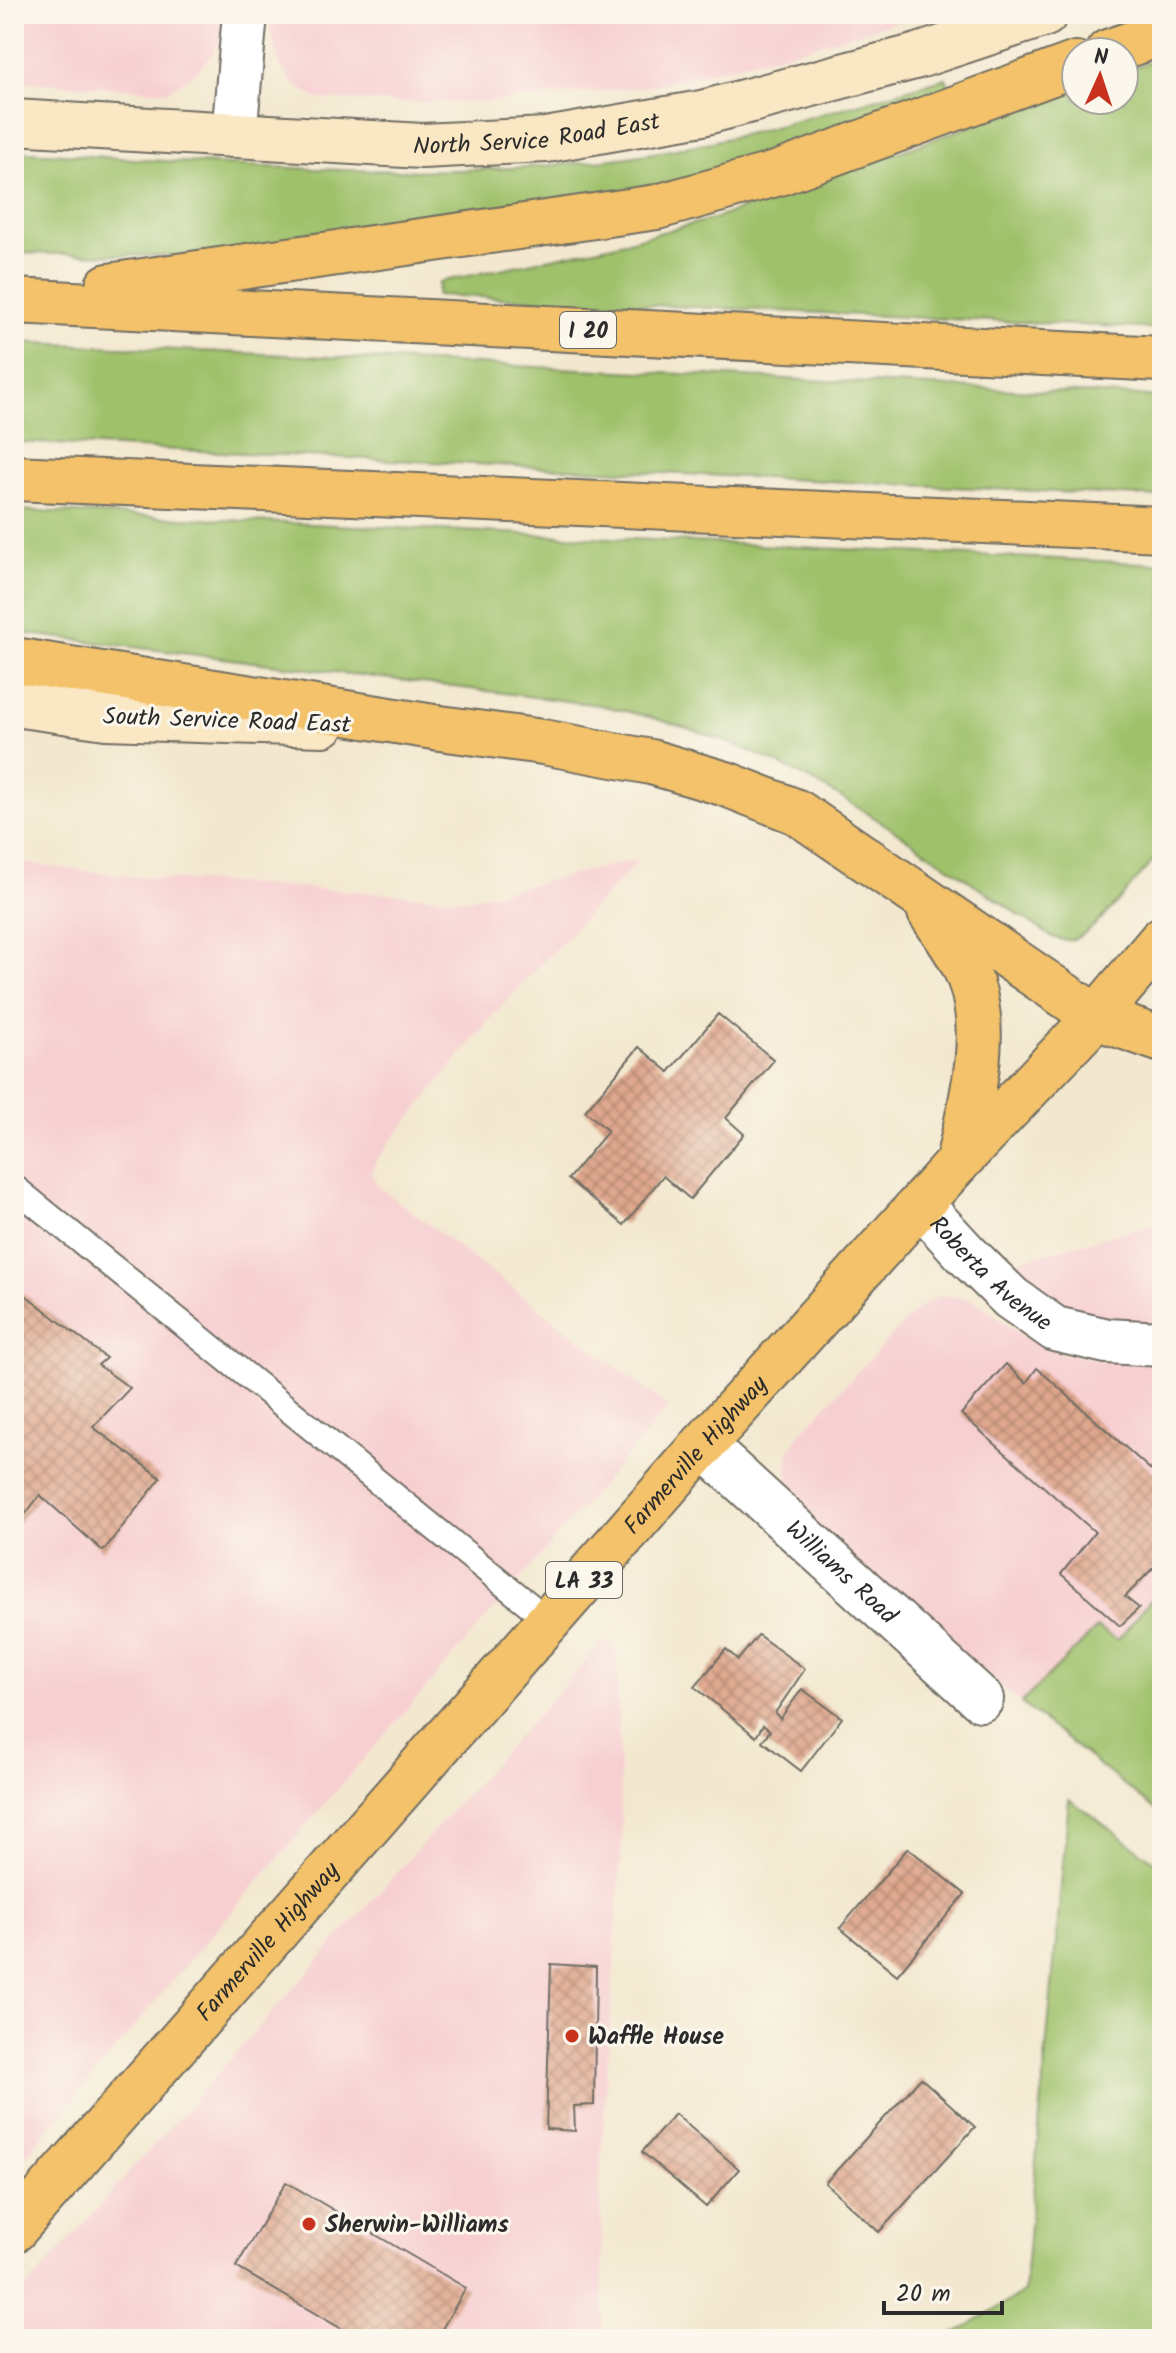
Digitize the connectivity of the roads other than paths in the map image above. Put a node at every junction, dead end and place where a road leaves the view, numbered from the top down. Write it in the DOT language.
graph roads {
  1 [pos="245,14"];
  2 [pos="1045,14"];
  3 [pos="1162,33"];
  4 [pos="1140,41"];
  5 [pos="1060,70"];
  6 [pos="14,122"];
  7 [pos="234,135"];
  8 [pos="14,301"];
  9 [pos="1162,359"];
  10 [pos="14,478"];
  11 [pos="1162,529"];
  12 [pos="14,660"];
  13 [pos="14,704"];
  14 [pos="440,728"];
  15 [pos="920,897"];
  16 [pos="1162,939"];
  17 [pos="1096,1017"];
  18 [pos="1162,1040"];
  19 [pos="958,1162"];
  20 [pos="14,1187"];
  21 [pos="921,1205"];
  22 [pos="1162,1344"];
  23 [pos="703,1445"];
  24 [pos="548,1620"];
  25 [pos="981,1699"];
  26 [pos="14,2230"];
  1 -- 7 [label="street"];
  2 -- 7 [label="main road, North Service Road East"];
  3 -- 4 [label="main road"];
  5 -- 8 [label="main road"];
  6 -- 7 [label="main road, North Service Road East"];
  8 -- 9 [label="main road, I 20"];
  10 -- 11 [label="main road"];
  12 -- 14 [label="main road"];
  13 -- 14 [label="main road, South Service Road East"];
  14 -- 15 [label="main road"];
  15 -- 17 [label="main road"];
  15 -- 19 [label="main road"];
  16 -- 17 [label="main road, Farmerville Highway / LA 33"];
  17 -- 18 [label="main road"];
  17 -- 19 [label="main road, Farmerville Highway / LA 33"];
  19 -- 21 [label="main road, Farmerville Highway / LA 33"];
  20 -- 24 [label="lane"];
  21 -- 22 [label="street, Roberta Avenue"];
  21 -- 23 [label="main road, Farmerville Highway / LA 33"];
  23 -- 24 [label="main road, Farmerville Highway / LA 33"];
  23 -- 25 [label="street, Williams Road"];
  24 -- 26 [label="main road, Farmerville Highway / LA 33"];
}
